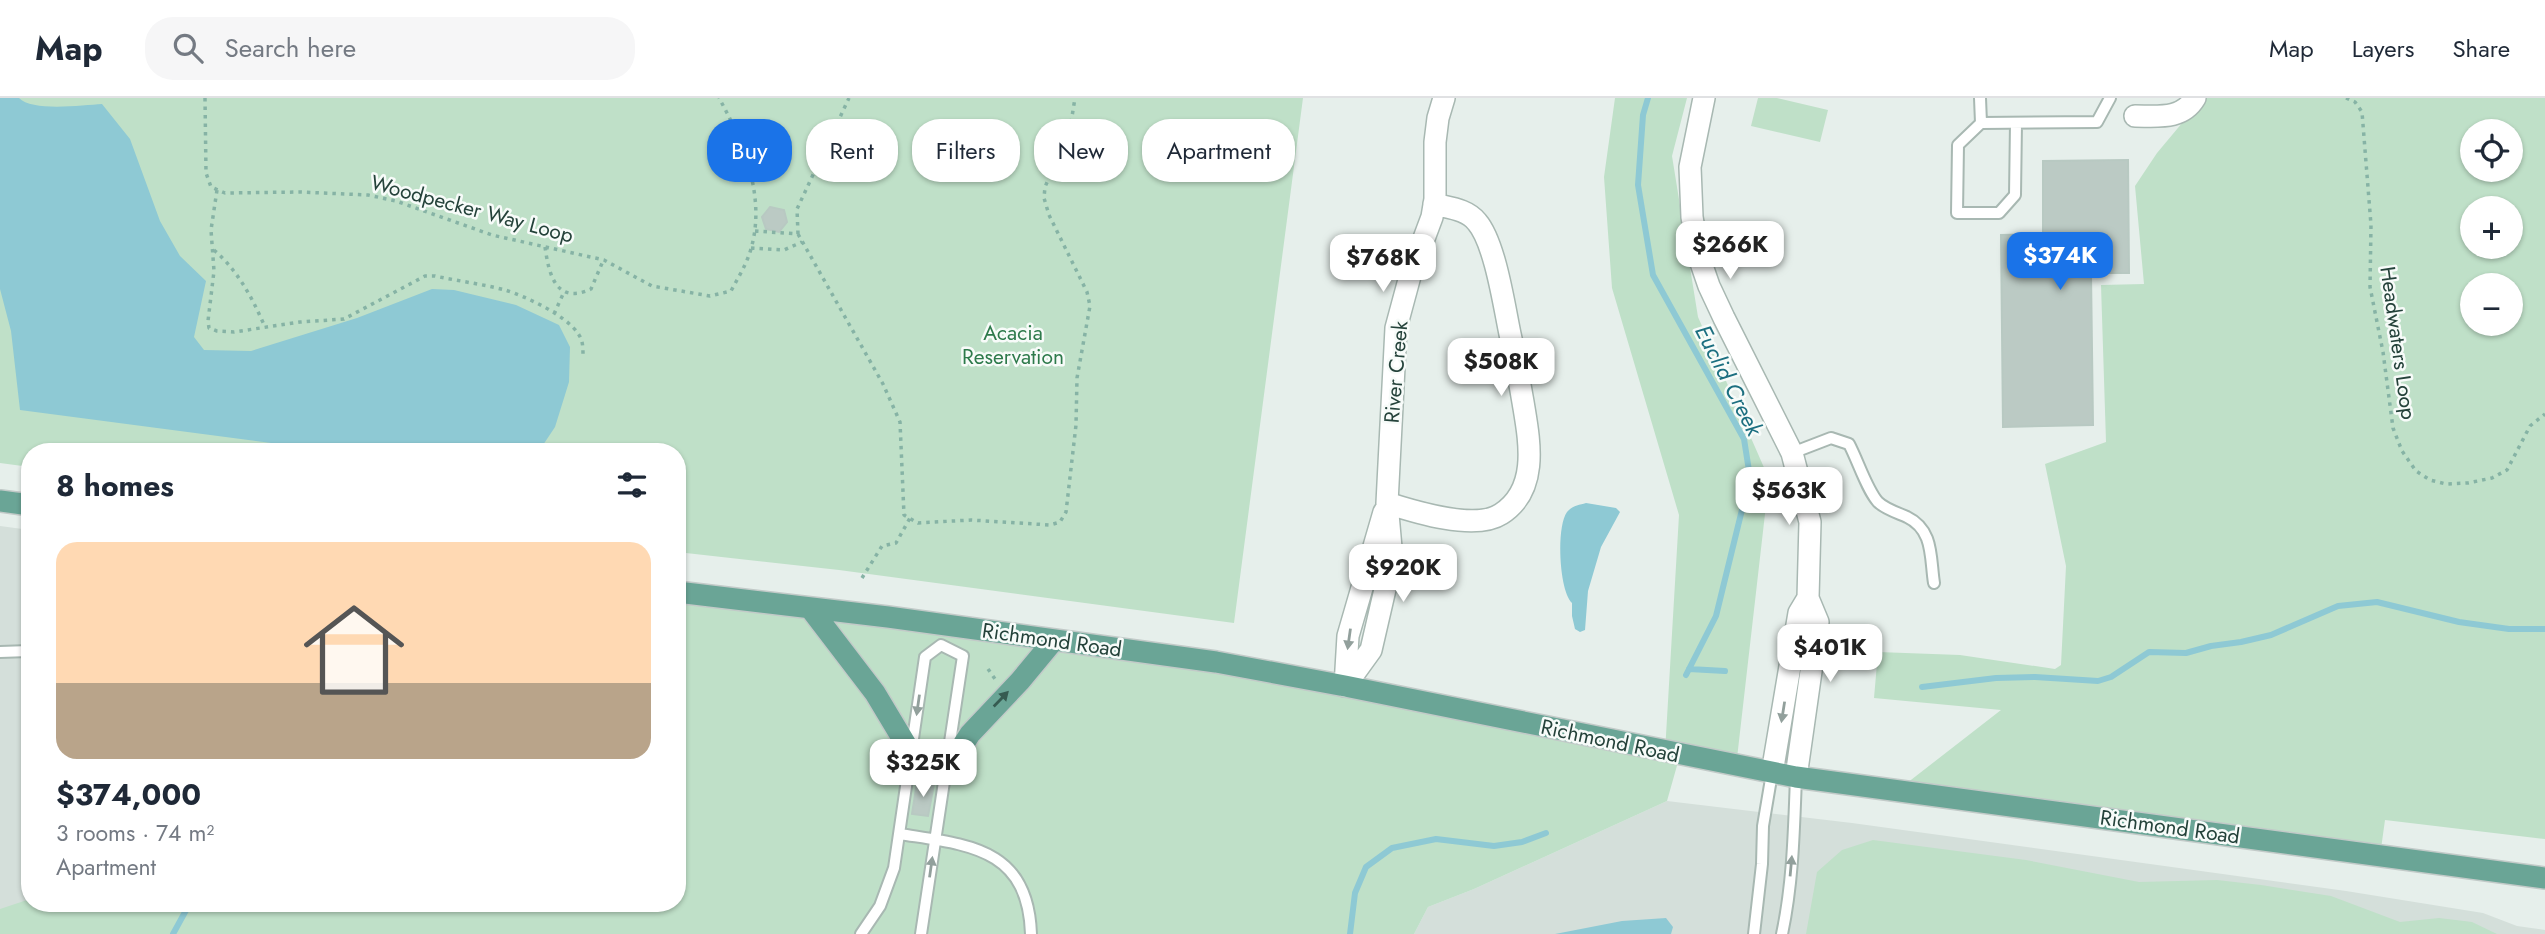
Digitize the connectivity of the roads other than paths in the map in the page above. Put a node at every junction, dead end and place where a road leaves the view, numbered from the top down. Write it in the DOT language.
graph roads {
  1 [pos="1444,98"];
  2 [pos="1704,98"];
  3 [pos="1980,98"];
  4 [pos="2110,98"];
  5 [pos="2195,98"];
  6 [pos="2135,116"];
  7 [pos="1981,123"];
  8 [pos="2016,123"];
  9 [pos="1434,204"];
  10 [pos="1792,453"];
  11 [pos="0,501"];
  12 [pos="1387,503"];
  13 [pos="21,504"];
  14 [pos="1934,583"];
  15 [pos="686,593"];
  16 [pos="1808,598"];
  17 [pos="810,608"];
  18 [pos="1054,640"];
  19 [pos="21,651"];
  20 [pos="0,652"];
  21 [pos="1345,686"];
  22 [pos="911,753"];
  23 [pos="945,773"];
  24 [pos="1772,773"];
  25 [pos="1796,777"];
  26 [pos="900,834"];
  27 [pos="935,840"];
  28 [pos="2545,878"];
  29 [pos="861,934"];
  30 [pos="921,934"];
  31 [pos="1031,934"];
  32 [pos="1754,934"];
  33 [pos="1782,934"];
  1 -- 9 [label="street, River Creek"];
  2 -- 10 [label="street"];
  3 -- 7 [label="lane"];
  4 -- 8 [label="lane"];
  5 -- 6 [label="street"];
  7 -- 8 [label="lane"];
  7 -- 8 [label="lane"];
  9 -- 12 [label="street, River Creek"];
  9 -- 12 [label="street"];
  10 -- 14 [label="lane"];
  10 -- 16 [label="street"];
  11 -- 13 [label="main road"];
  12 -- 21 [label="street, River Creek"];
  15 -- 17 [label="main road, Richmond Road"];
  16 -- 24 [label="street, one-way"];
  16 -- 25 [label="street"];
  17 -- 18 [label="main road, Richmond Road"];
  17 -- 22 [label="main road"];
  18 -- 21 [label="main road, Richmond Road"];
  23 -- 18 [label="main road, one-way"];
  19 -- 20 [label="lane"];
  21 -- 24 [label="main road, Richmond Road"];
  23 -- 22 [label="lane, one-way"];
  22 -- 26 [label="lane"];
  23 -- 27 [label="lane"];
  24 -- 25 [label="main road, Richmond Road"];
  24 -- 32 [label="lane"];
  25 -- 28 [label="main road, Richmond Road"];
  33 -- 25 [label="lane, one-way"];
  26 -- 27 [label="lane"];
  26 -- 29 [label="lane"];
  30 -- 27 [label="lane, one-way"];
  27 -- 31 [label="lane"];
}
